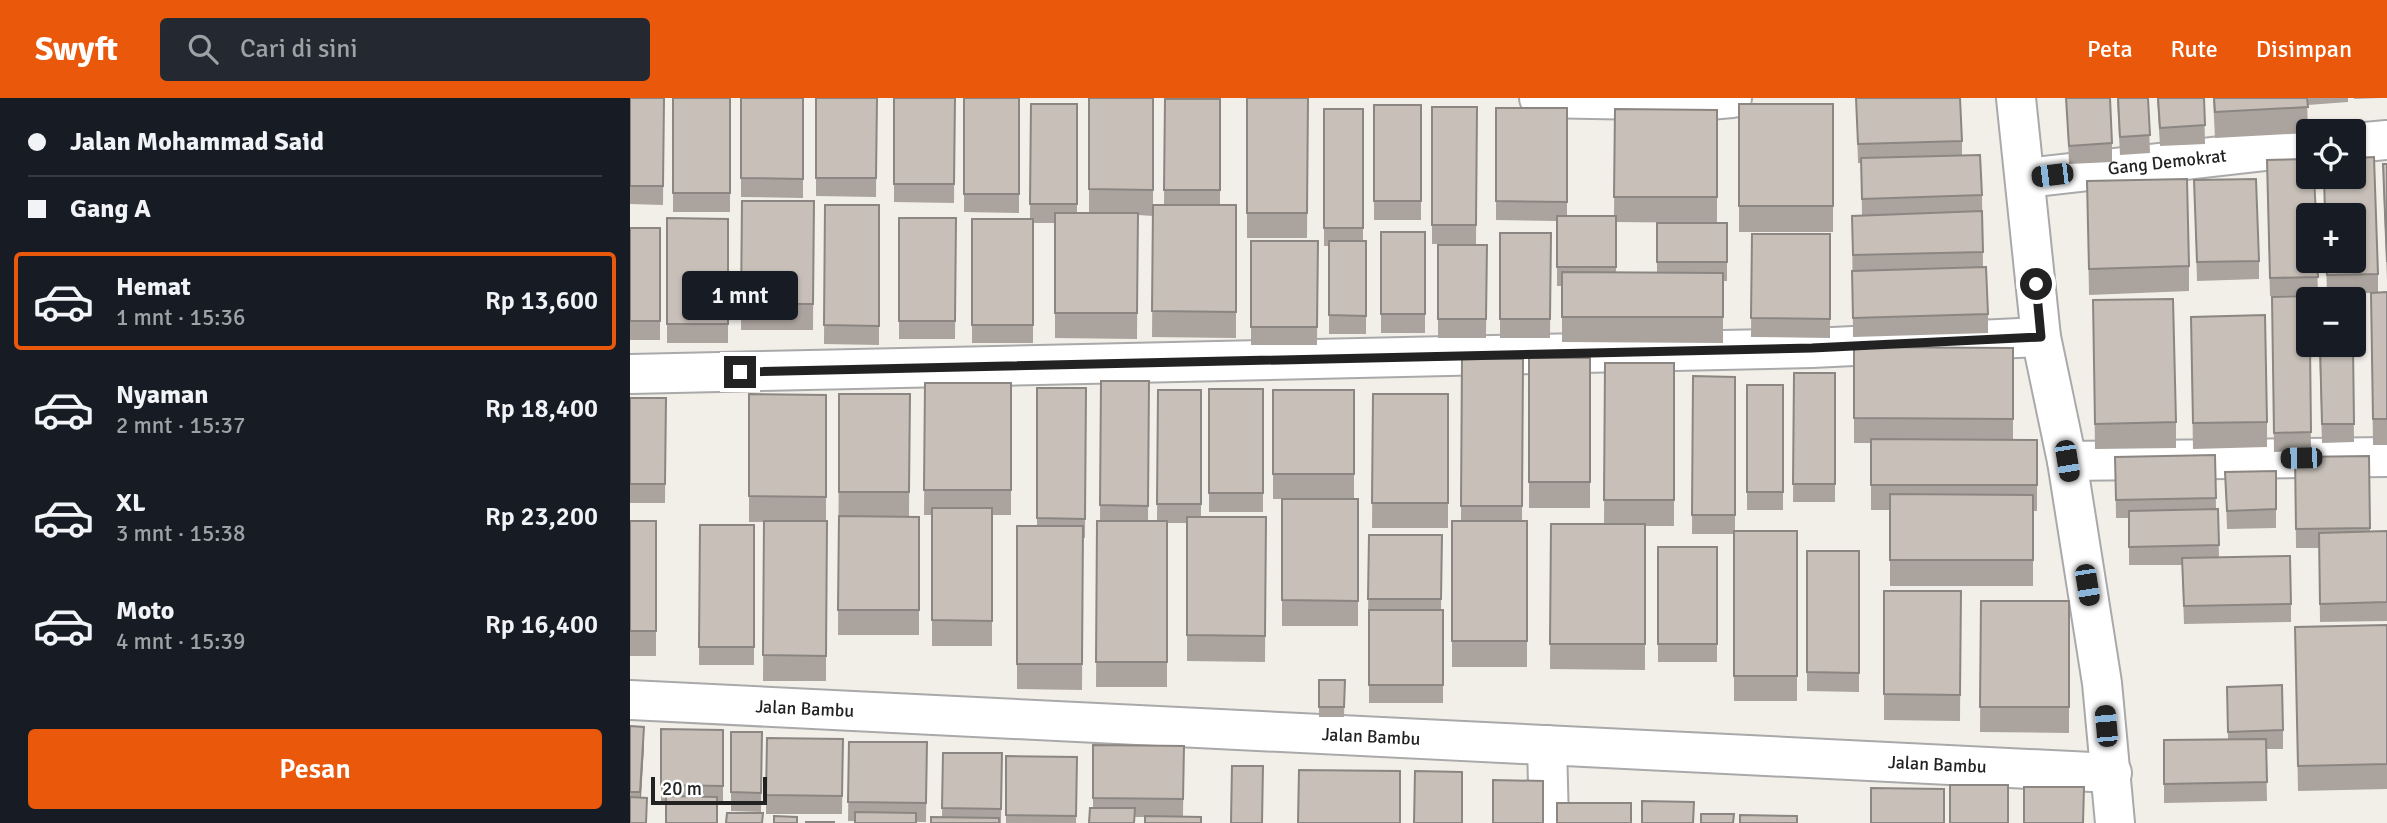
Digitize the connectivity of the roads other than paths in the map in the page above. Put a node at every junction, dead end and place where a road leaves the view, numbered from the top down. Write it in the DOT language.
graph roads {
  1 [pos="1539,98"];
  2 [pos="1732,98"];
  3 [pos="2016,98"];
  4 [pos="2387,140"];
  5 [pos="2366,142"];
  6 [pos="2296,147"];
  7 [pos="2026,178"];
  8 [pos="2041,337"];
  9 [pos="630,374"];
  10 [pos="2387,457"];
  11 [pos="2067,461"];
  12 [pos="630,700"];
  13 [pos="1547,745"];
  14 [pos="2112,773"];
  15 [pos="1549,823"];
  16 [pos="2115,823"];
  1 -- 2 [label="street"];
  3 -- 7 [label="street"];
  4 -- 5 [label="street"];
  6 -- 7 [label="street, Gang Demokrat"];
  7 -- 8 [label="street"];
  8 -- 9 [label="street"];
  8 -- 11 [label="street"];
  10 -- 11 [label="street"];
  11 -- 14 [label="street"];
  12 -- 13 [label="street, Jalan Bambu"];
  13 -- 14 [label="street, Jalan Bambu"];
  13 -- 15 [label="street"];
  14 -- 16 [label="street"];
}
